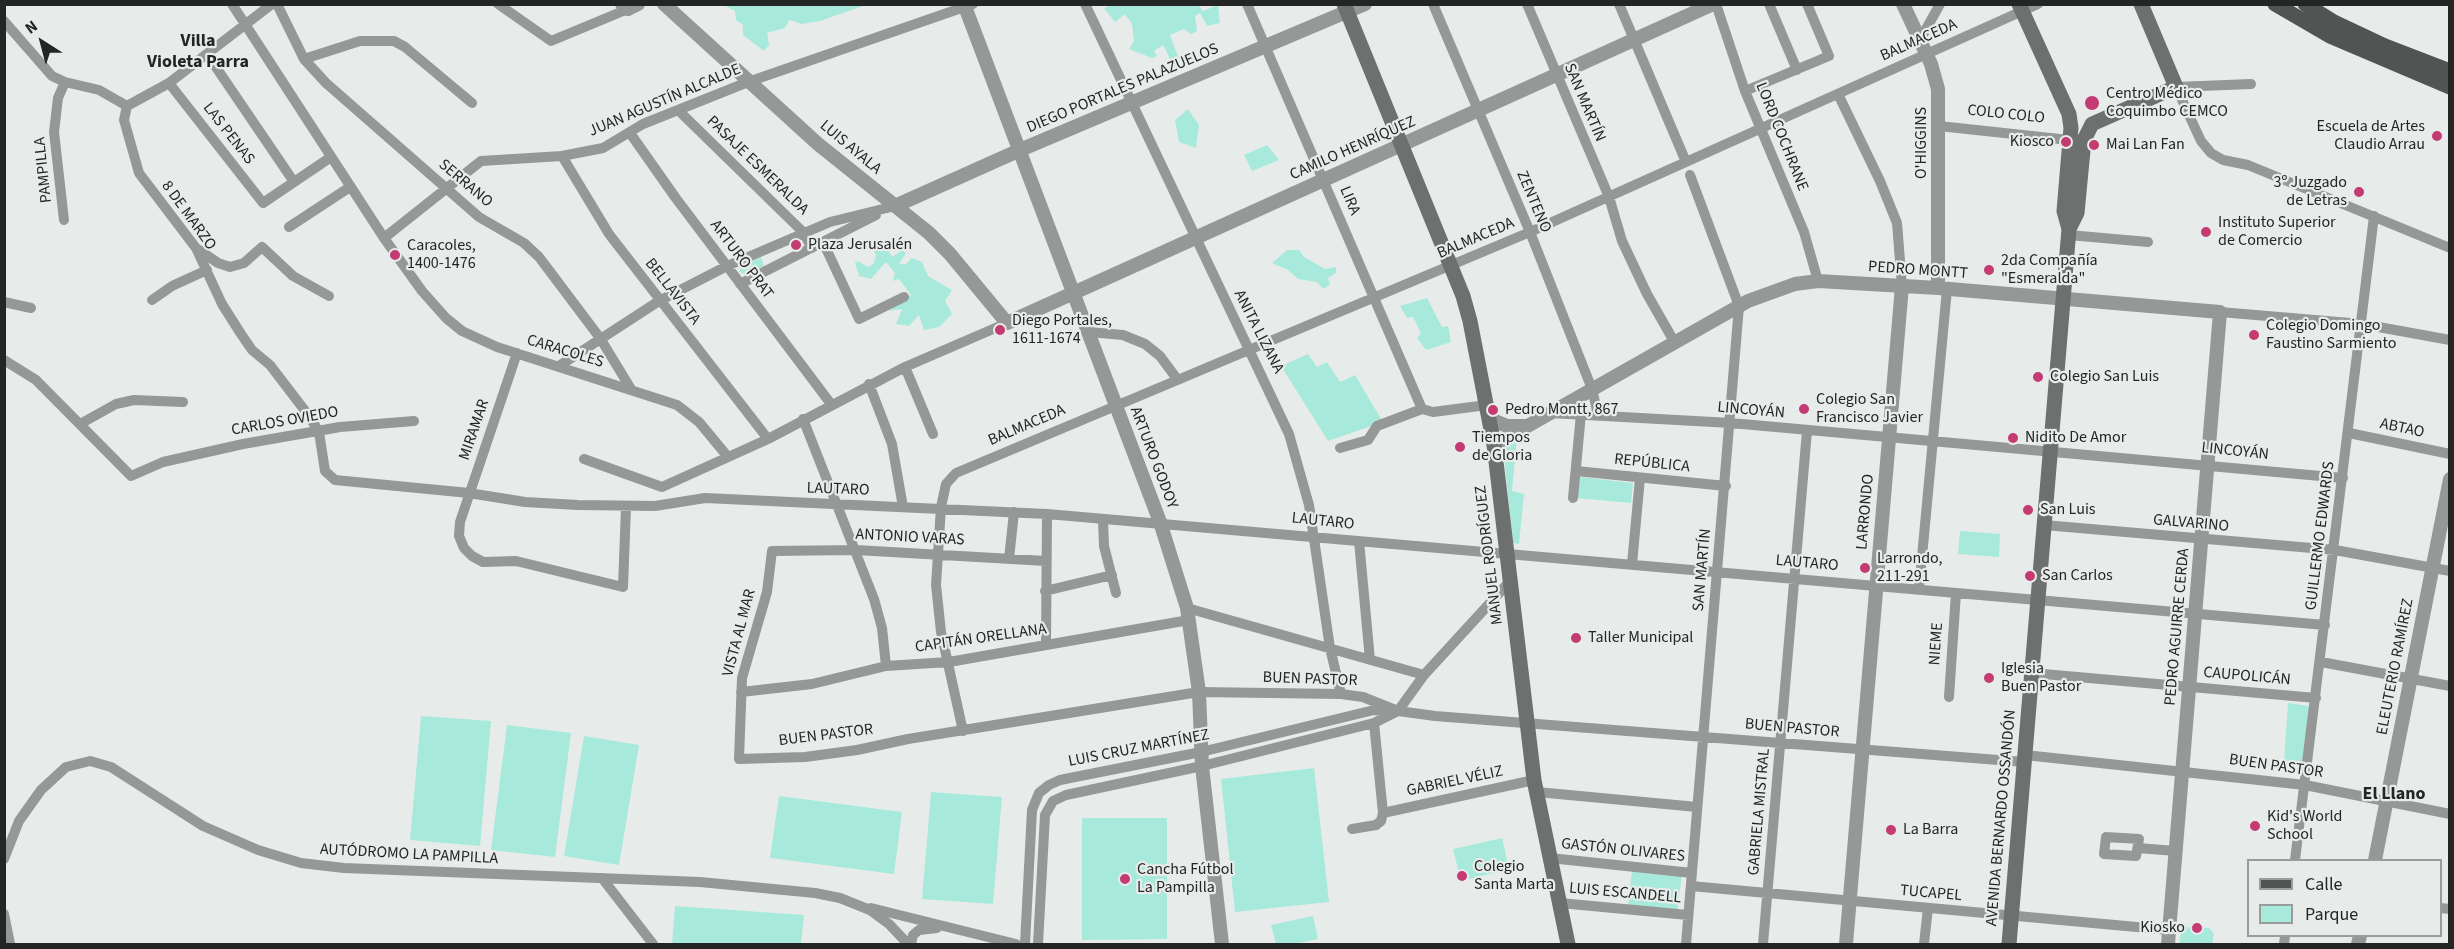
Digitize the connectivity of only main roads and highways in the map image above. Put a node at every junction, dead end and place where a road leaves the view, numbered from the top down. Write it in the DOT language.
graph roads {
  1 [pos="2140,4"];
  2 [pos="2275,4"];
  3 [pos="2304,4"];
  4 [pos="1345,8"];
  5 [pos="2021,8"];
  6 [pos="2450,71"];
  7 [pos="2450,87"];
  8 [pos="2077,140"];
  9 [pos="1568,945"];
  10 [pos="2009,945"];
  1 -- 8 [label="main road"];
  2 -- 7 [label="main road"];
  3 -- 6 [label="main road"];
  4 -- 9 [label="main road, MANUEL RODRÍGUEZ"];
  5 -- 8 [label="main road, AVENIDA BERNARDO OSSANDÓN"];
  8 -- 10 [label="main road, AVENIDA BERNARDO OSSANDÓN"];
}
